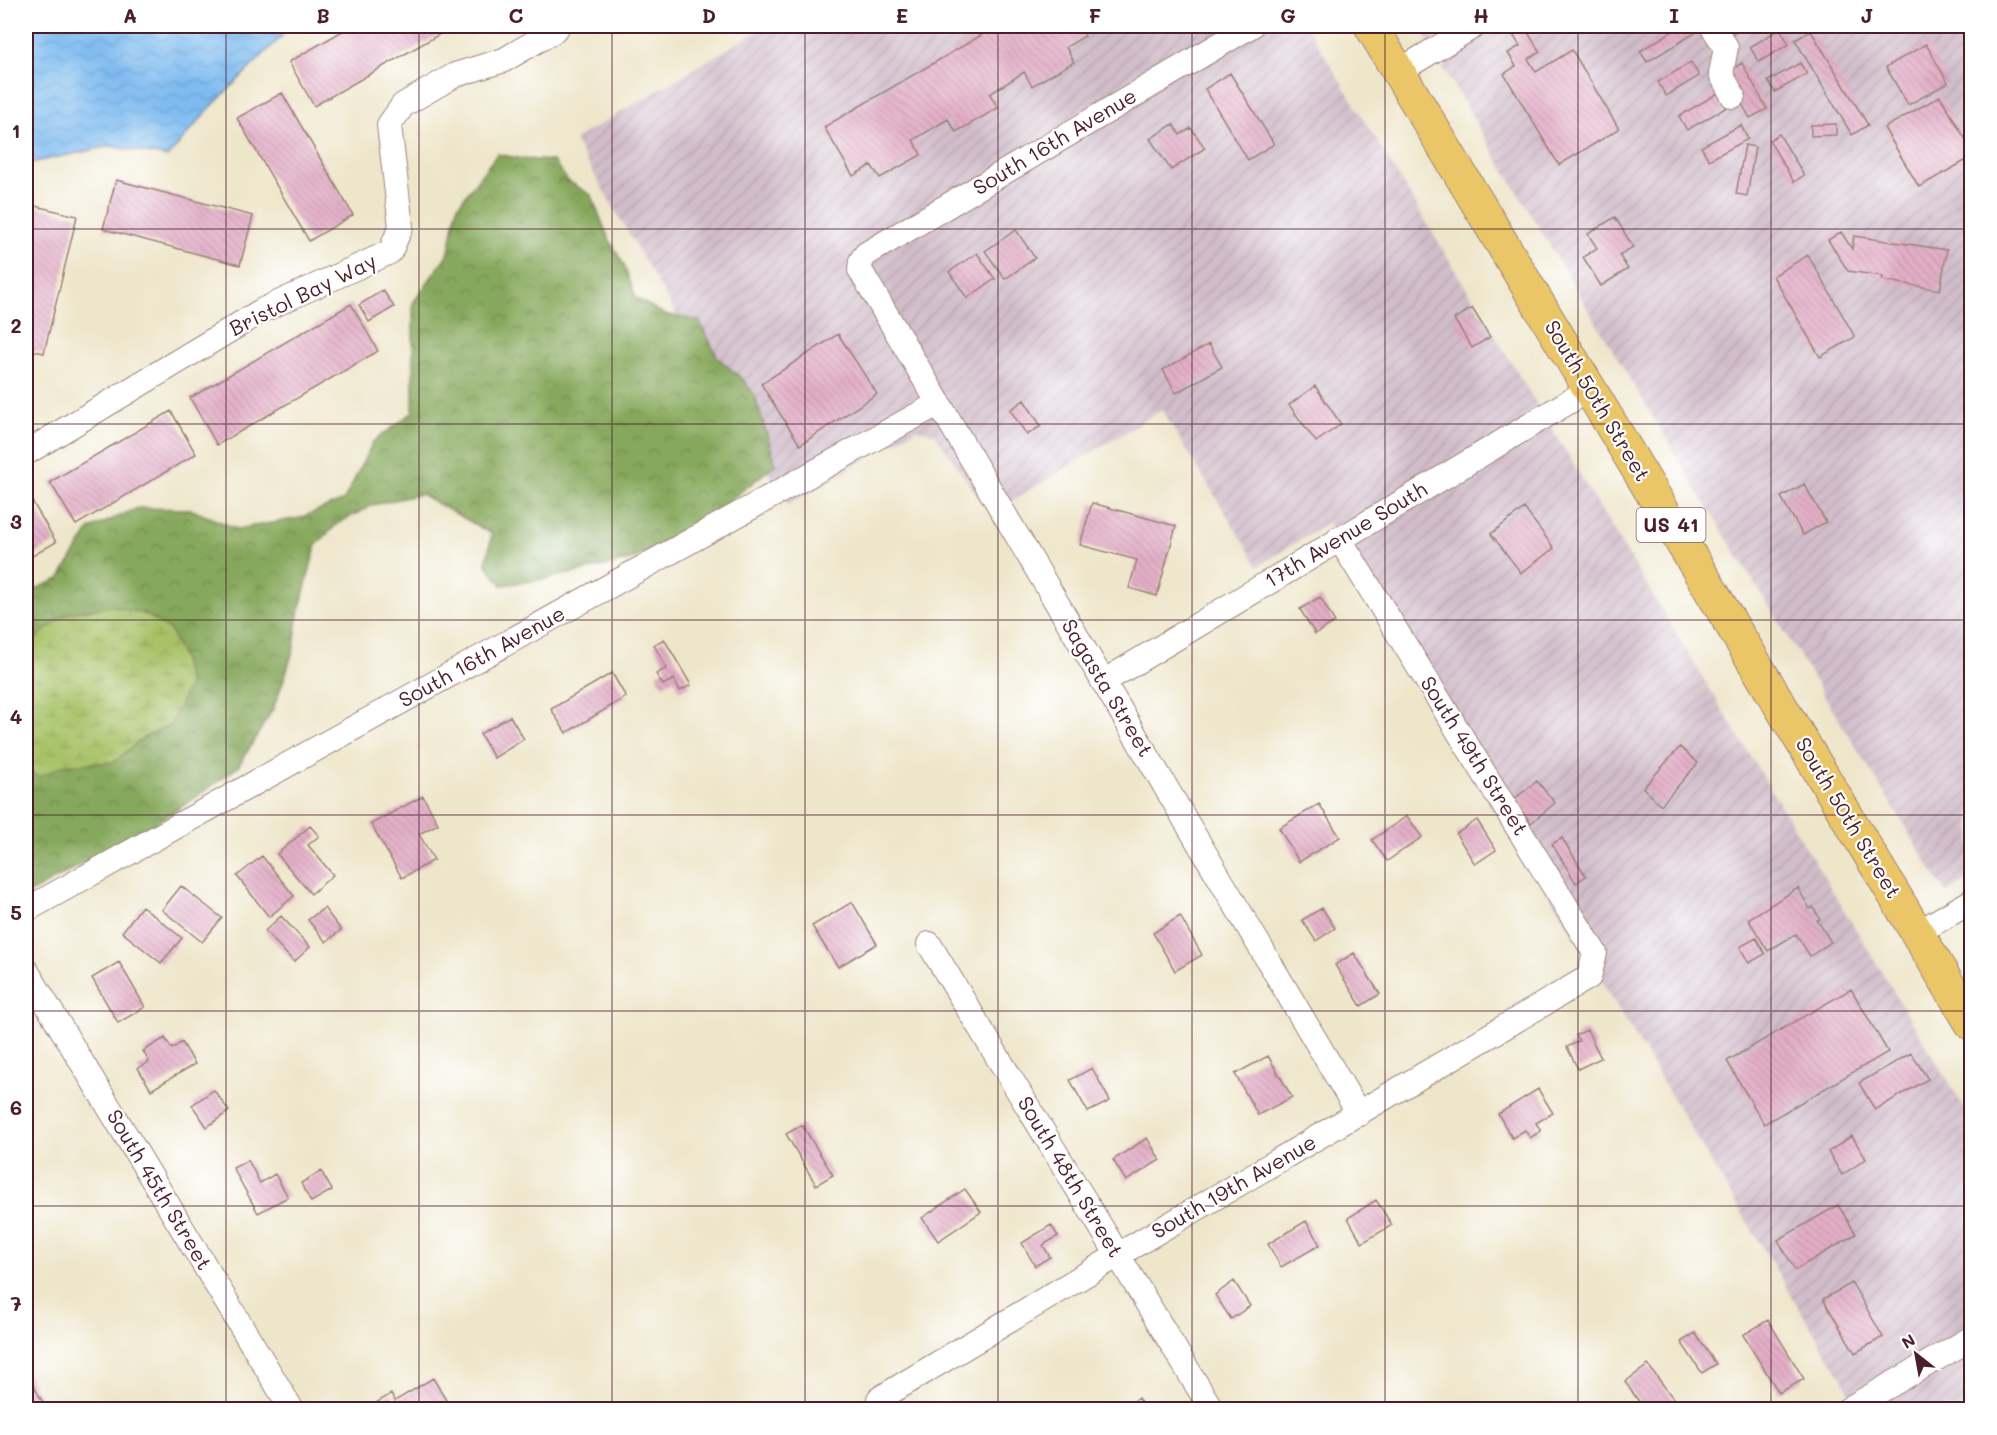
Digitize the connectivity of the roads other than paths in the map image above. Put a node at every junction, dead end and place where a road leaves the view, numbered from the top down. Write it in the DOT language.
graph roads {
  1 [pos="558,26"];
  2 [pos="1251,26"];
  3 [pos="1371,26"];
  4 [pos="1474,26"];
  5 [pos="1712,26"];
  6 [pos="1399,71"];
  7 [pos="1733,96"];
  8 [pos="861,261"];
  9 [pos="1590,389"];
  10 [pos="939,403"];
  11 [pos="26,453"];
  12 [pos="1339,538"];
  13 [pos="1103,681"];
  14 [pos="1971,901"];
  15 [pos="26,910"];
  16 [pos="1917,933"];
  17 [pos="929,944"];
  18 [pos="26,970"];
  19 [pos="1589,977"];
  20 [pos="1971,1024"];
  21 [pos="1359,1114"];
  22 [pos="1118,1255"];
  23 [pos="1971,1338"];
  24 [pos="883,1404"];
  25 [pos="1856,1407"];
  26 [pos="292,1410"];
  27 [pos="1212,1410"];
  1 -- 11 [label="street, Bristol Bay Way"];
  2 -- 8 [label="street, South 16th Avenue"];
  3 -- 6 [label="main road, South 50th Street / US 41"];
  4 -- 6 [label="street"];
  5 -- 7 [label="street"];
  6 -- 9 [label="main road, South 50th Street / US 41"];
  8 -- 10 [label="street, Sagasta Street"];
  9 -- 12 [label="street, 17th Avenue South"];
  9 -- 16 [label="main road, South 50th Street / US 41"];
  10 -- 13 [label="street, Sagasta Street"];
  10 -- 15 [label="street, South 16th Avenue"];
  12 -- 13 [label="street, 17th Avenue South"];
  12 -- 19 [label="street, South 49th Street"];
  13 -- 21 [label="street, Sagasta Street"];
  14 -- 16 [label="street"];
  16 -- 20 [label="main road, South 50th Street / US 41"];
  17 -- 22 [label="street, South 48th Street"];
  18 -- 26 [label="street, South 45th Street"];
  19 -- 21 [label="street, South 19th Avenue"];
  21 -- 22 [label="street, South 19th Avenue"];
  22 -- 24 [label="street, South 19th Avenue"];
  22 -- 27 [label="street, South 48th Street"];
  23 -- 25 [label="street"];
}
